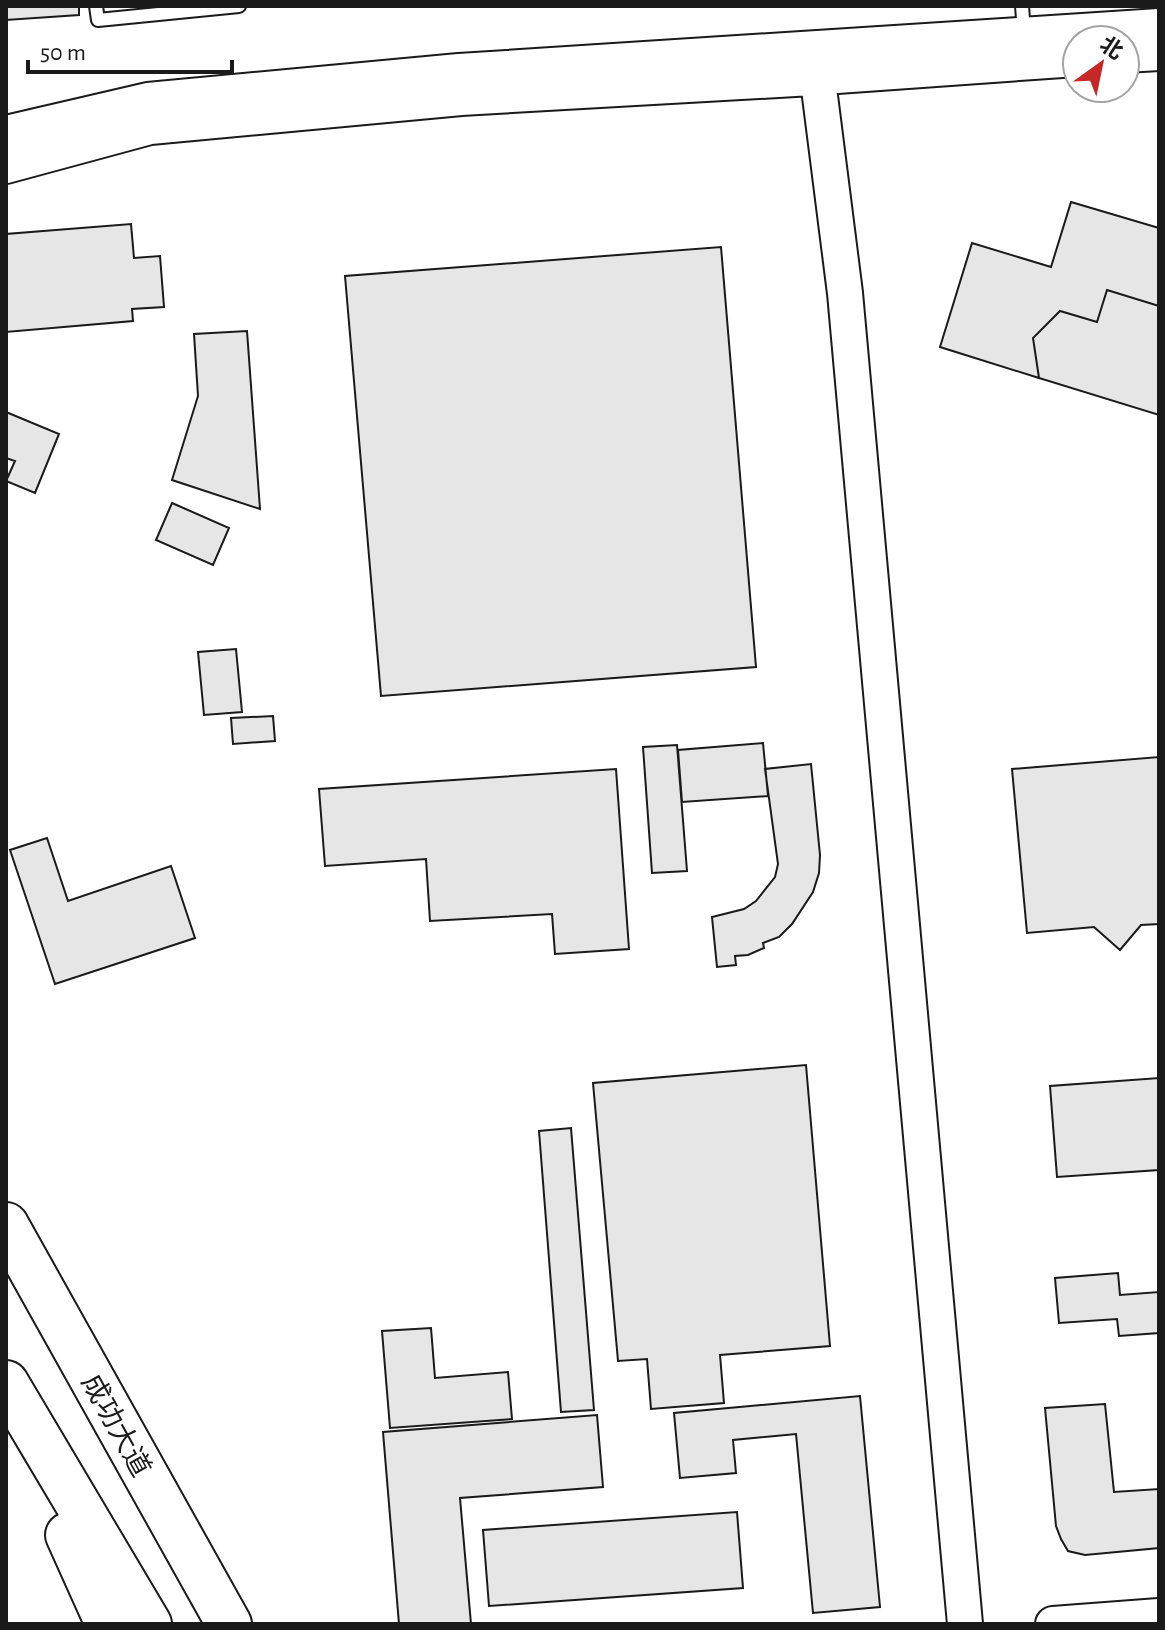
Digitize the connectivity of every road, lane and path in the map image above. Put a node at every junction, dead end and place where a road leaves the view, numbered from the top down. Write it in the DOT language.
graph roads {
  1 [pos="96,6"];
  2 [pos="239,6"];
  3 [pos="1023,21"];
  4 [pos="1157,30"];
  5 [pos="1141,42"];
  6 [pos="1061,59"];
  7 [pos="816,63"];
  8 [pos="6,133"];
  9 [pos="6,166"];
  10 [pos="6,1225"];
  11 [pos="6,1383"];
  12 [pos="6,1398"];
  13 [pos="1159,1616"];
  14 [pos="108,1624"];
  15 [pos="149,1624"];
  16 [pos="229,1624"];
  17 [pos="965,1624"];
  18 [pos="1053,1624"];
  1 -- 2 [label="lane"];
  3 -- 4 [label="main road"];
  3 -- 7 [label="main road"];
  4 -- 5 [label="main road"];
  6 -- 7 [label="main road"];
  7 -- 8 [label="main road"];
  7 -- 9 [label="main road"];
  7 -- 17 [label="main road"];
  10 -- 16 [label="highway, 成功大道"];
  11 -- 15 [label="highway"];
  12 -- 14 [label="highway"];
  13 -- 18 [label="main road"];
}
